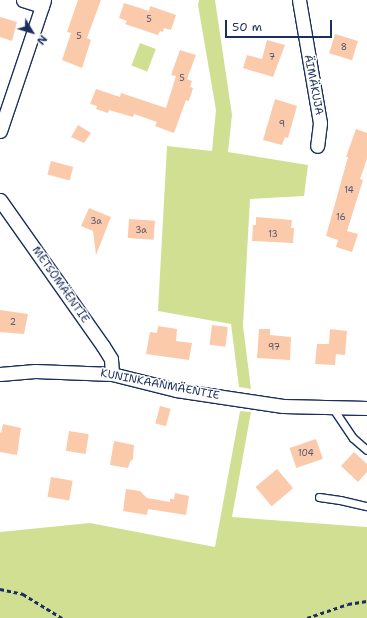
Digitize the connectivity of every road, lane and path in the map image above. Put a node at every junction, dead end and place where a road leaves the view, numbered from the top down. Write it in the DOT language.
graph roads {
  1 [pos="23,0"];
  2 [pos="299,0"];
  3 [pos="43,3"];
  4 [pos="0,132"];
  5 [pos="317,146"];
  6 [pos="0,200"];
  7 [pos="0,374"];
  8 [pos="112,374"];
  9 [pos="332,406"];
  10 [pos="367,408"];
  11 [pos="367,450"];
  12 [pos="319,497"];
  13 [pos="367,506"];
  14 [pos="0,589"];
  15 [pos="367,601"];
  16 [pos="62,618"];
  17 [pos="307,618"];
  1 -- 3 [label="street"];
  2 -- 5 [label="street, ÄIMÄKUJA"];
  3 -- 4 [label="street"];
  6 -- 8 [label="street, METSOMÄENTIE"];
  7 -- 8 [label="street, KUNINKAANMÄENTIE"];
  8 -- 9 [label="street, KUNINKAANMÄENTIE"];
  9 -- 10 [label="street, KUNINKAANMÄENTIE"];
  9 -- 11 [label="lane"];
  12 -- 13 [label="lane"];
  14 -- 16 [label="path"];
  15 -- 17 [label="path"];
}
